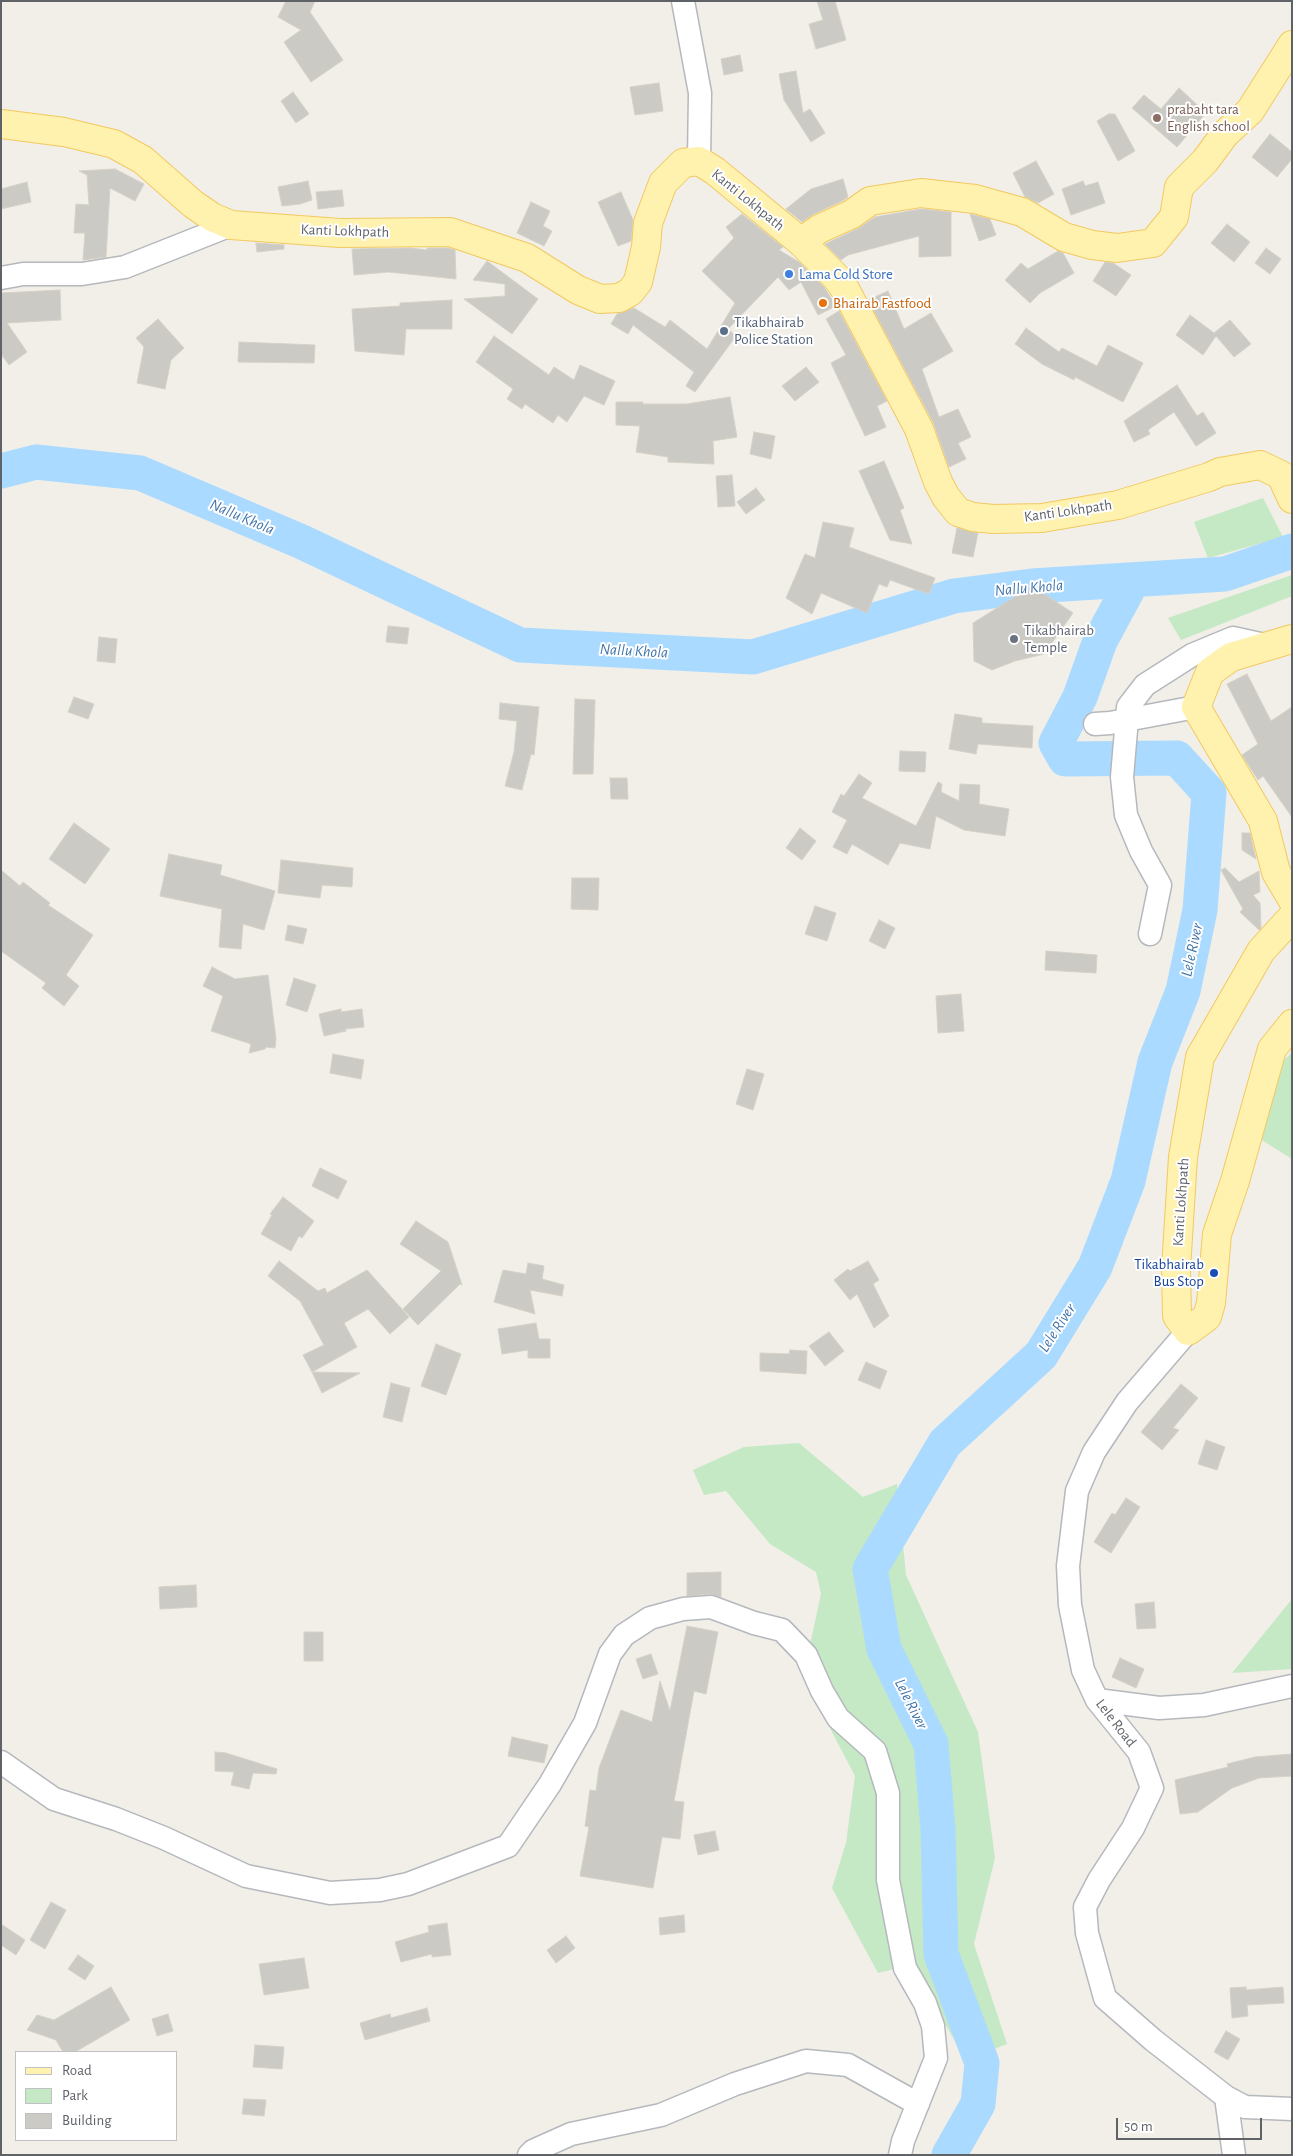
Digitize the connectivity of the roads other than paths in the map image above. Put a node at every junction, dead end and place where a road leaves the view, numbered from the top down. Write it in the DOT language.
graph roads {
  1 [pos="683,1"];
  2 [pos="1292,45"];
  3 [pos="1,124"];
  4 [pos="699,162"];
  5 [pos="230,225"];
  6 [pos="800,242"];
  7 [pos="1,278"];
  8 [pos="1292,499"];
  9 [pos="1281,642"];
  10 [pos="1196,707"];
  11 [pos="1095,724"];
  12 [pos="1292,900"];
  13 [pos="1292,917"];
  14 [pos="1150,934"];
  15 [pos="1292,1024"];
  16 [pos="1188,1331"];
  17 [pos="1292,1686"];
  18 [pos="1097,1700"];
  19 [pos="1,1762"];
  20 [pos="1226,2097"];
  21 [pos="918,2104"];
  22 [pos="1292,2109"];
  23 [pos="529,2155"];
  24 [pos="900,2155"];
  25 [pos="1234,2155"];
  1 -- 4 [label="street"];
  2 -- 6 [label="main road"];
  3 -- 5 [label="main road, Kanti Lokhpath"];
  4 -- 5 [label="main road, Kanti Lokhpath"];
  4 -- 6 [label="main road, Kanti Lokhpath"];
  5 -- 7 [label="street"];
  6 -- 8 [label="main road, Kanti Lokhpath"];
  9 -- 10 [label="main road"];
  9 -- 14 [label="street"];
  10 -- 11 [label="street"];
  10 -- 12 [label="main road"];
  13 -- 16 [label="main road, Kanti Lokhpath"];
  15 -- 16 [label="main road"];
  16 -- 18 [label="street, Lele Road"];
  17 -- 18 [label="street"];
  18 -- 20 [label="street, Lele Road"];
  19 -- 21 [label="street"];
  20 -- 22 [label="street, Lele Road"];
  20 -- 25 [label="street"];
  21 -- 23 [label="street"];
  21 -- 24 [label="street"];
}
